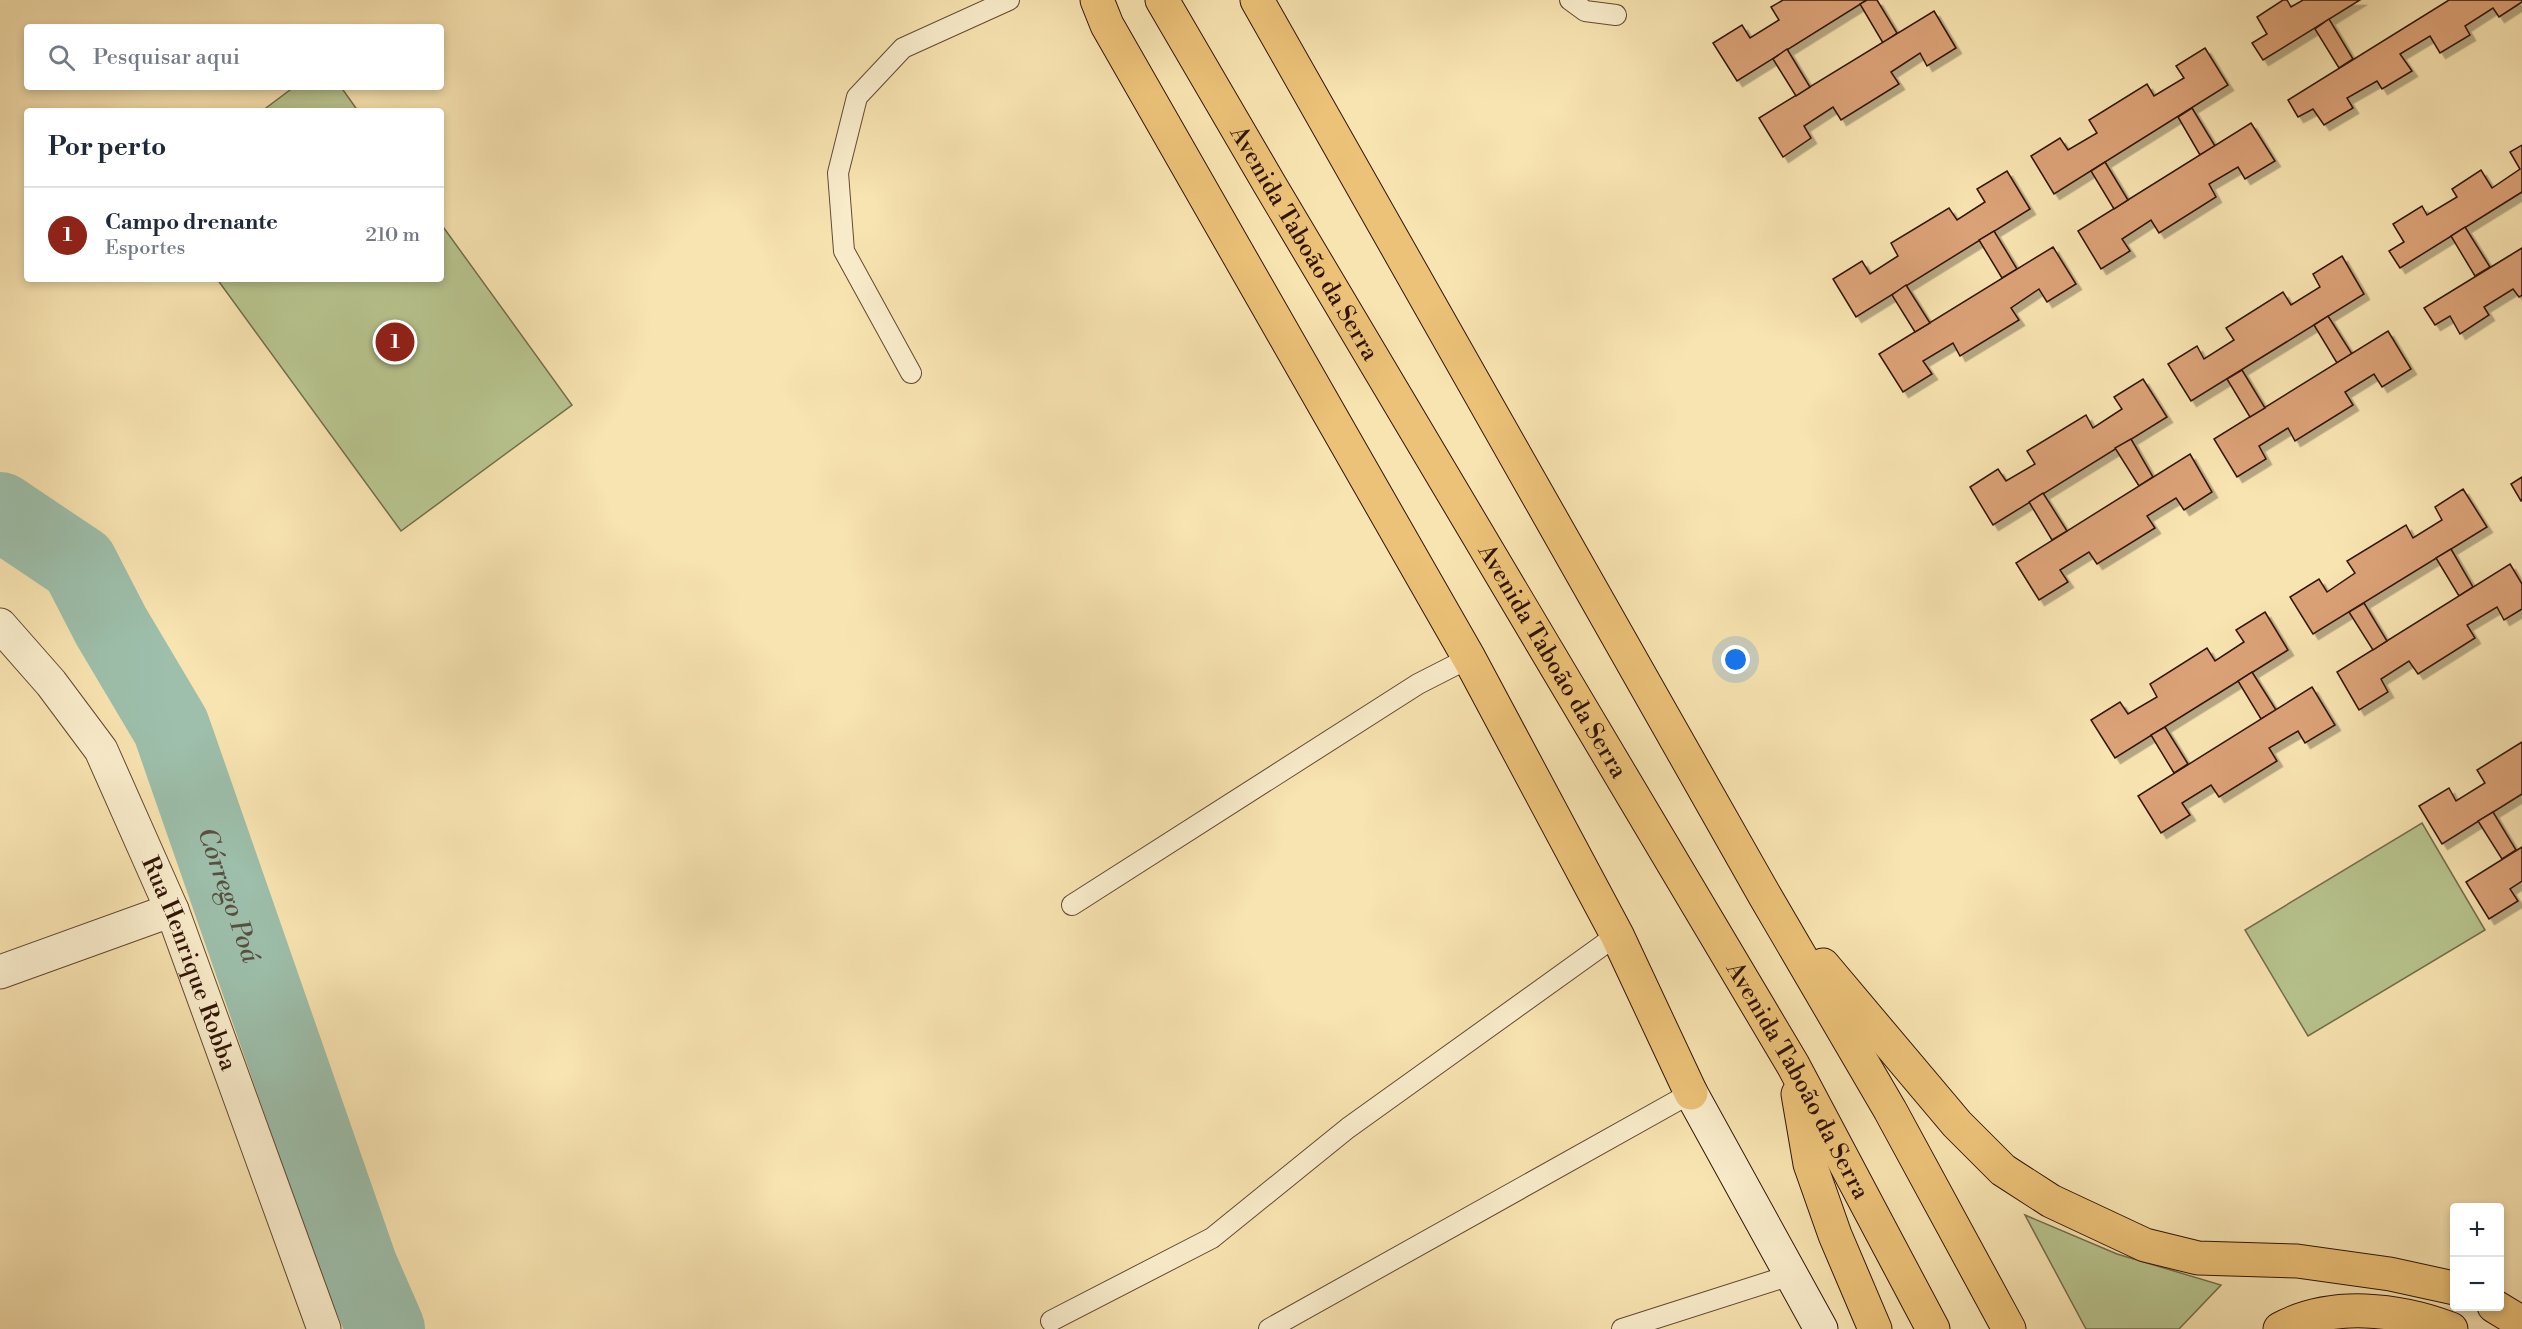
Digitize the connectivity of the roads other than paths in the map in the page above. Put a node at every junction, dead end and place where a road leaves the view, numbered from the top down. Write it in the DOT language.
graph roads {
  1 [pos="1009,0"];
  2 [pos="1097,0"];
  3 [pos="1162,0"];
  4 [pos="1257,0"];
  5 [pos="1570,0"];
  6 [pos="1616,15"];
  7 [pos="911,372"];
  8 [pos="0,625"];
  9 [pos="1469,658"];
  10 [pos="1765,896"];
  11 [pos="1072,905"];
  12 [pos="172,910"];
  13 [pos="1617,935"];
  14 [pos="0,972"];
  15 [pos="1793,1065"];
  16 [pos="1690,1093"];
  17 [pos="1791,1275"];
  18 [pos="2450,1287"];
  19 [pos="2503,1311"];
  20 [pos="1051,1322"];
  21 [pos="2522,1323"];
  22 [pos="324,1329"];
  23 [pos="1269,1329"];
  24 [pos="1622,1329"];
  25 [pos="1821,1329"];
  26 [pos="1875,1329"];
  27 [pos="1933,1329"];
  28 [pos="2009,1329"];
  29 [pos="2280,1329"];
  30 [pos="2451,1329"];
  1 -- 7 [label="lane"];
  2 -- 9 [label="highway"];
  3 -- 15 [label="highway, Avenida Taboão da Serra"];
  4 -- 10 [label="highway"];
  5 -- 6 [label="lane"];
  8 -- 12 [label="street, Rua Henrique Robba"];
  9 -- 11 [label="lane"];
  9 -- 13 [label="highway"];
  10 -- 18 [label="highway"];
  10 -- 28 [label="highway"];
  12 -- 14 [label="street"];
  12 -- 22 [label="street, Rua Henrique Robba"];
  13 -- 16 [label="highway"];
  13 -- 20 [label="lane"];
  15 -- 26 [label="highway"];
  15 -- 27 [label="highway, Avenida Taboão da Serra"];
  16 -- 17 [label="street"];
  16 -- 23 [label="lane"];
  17 -- 24 [label="lane"];
  17 -- 25 [label="street"];
  19 -- 21 [label="highway"];
  29 -- 30 [label="highway"];
}
